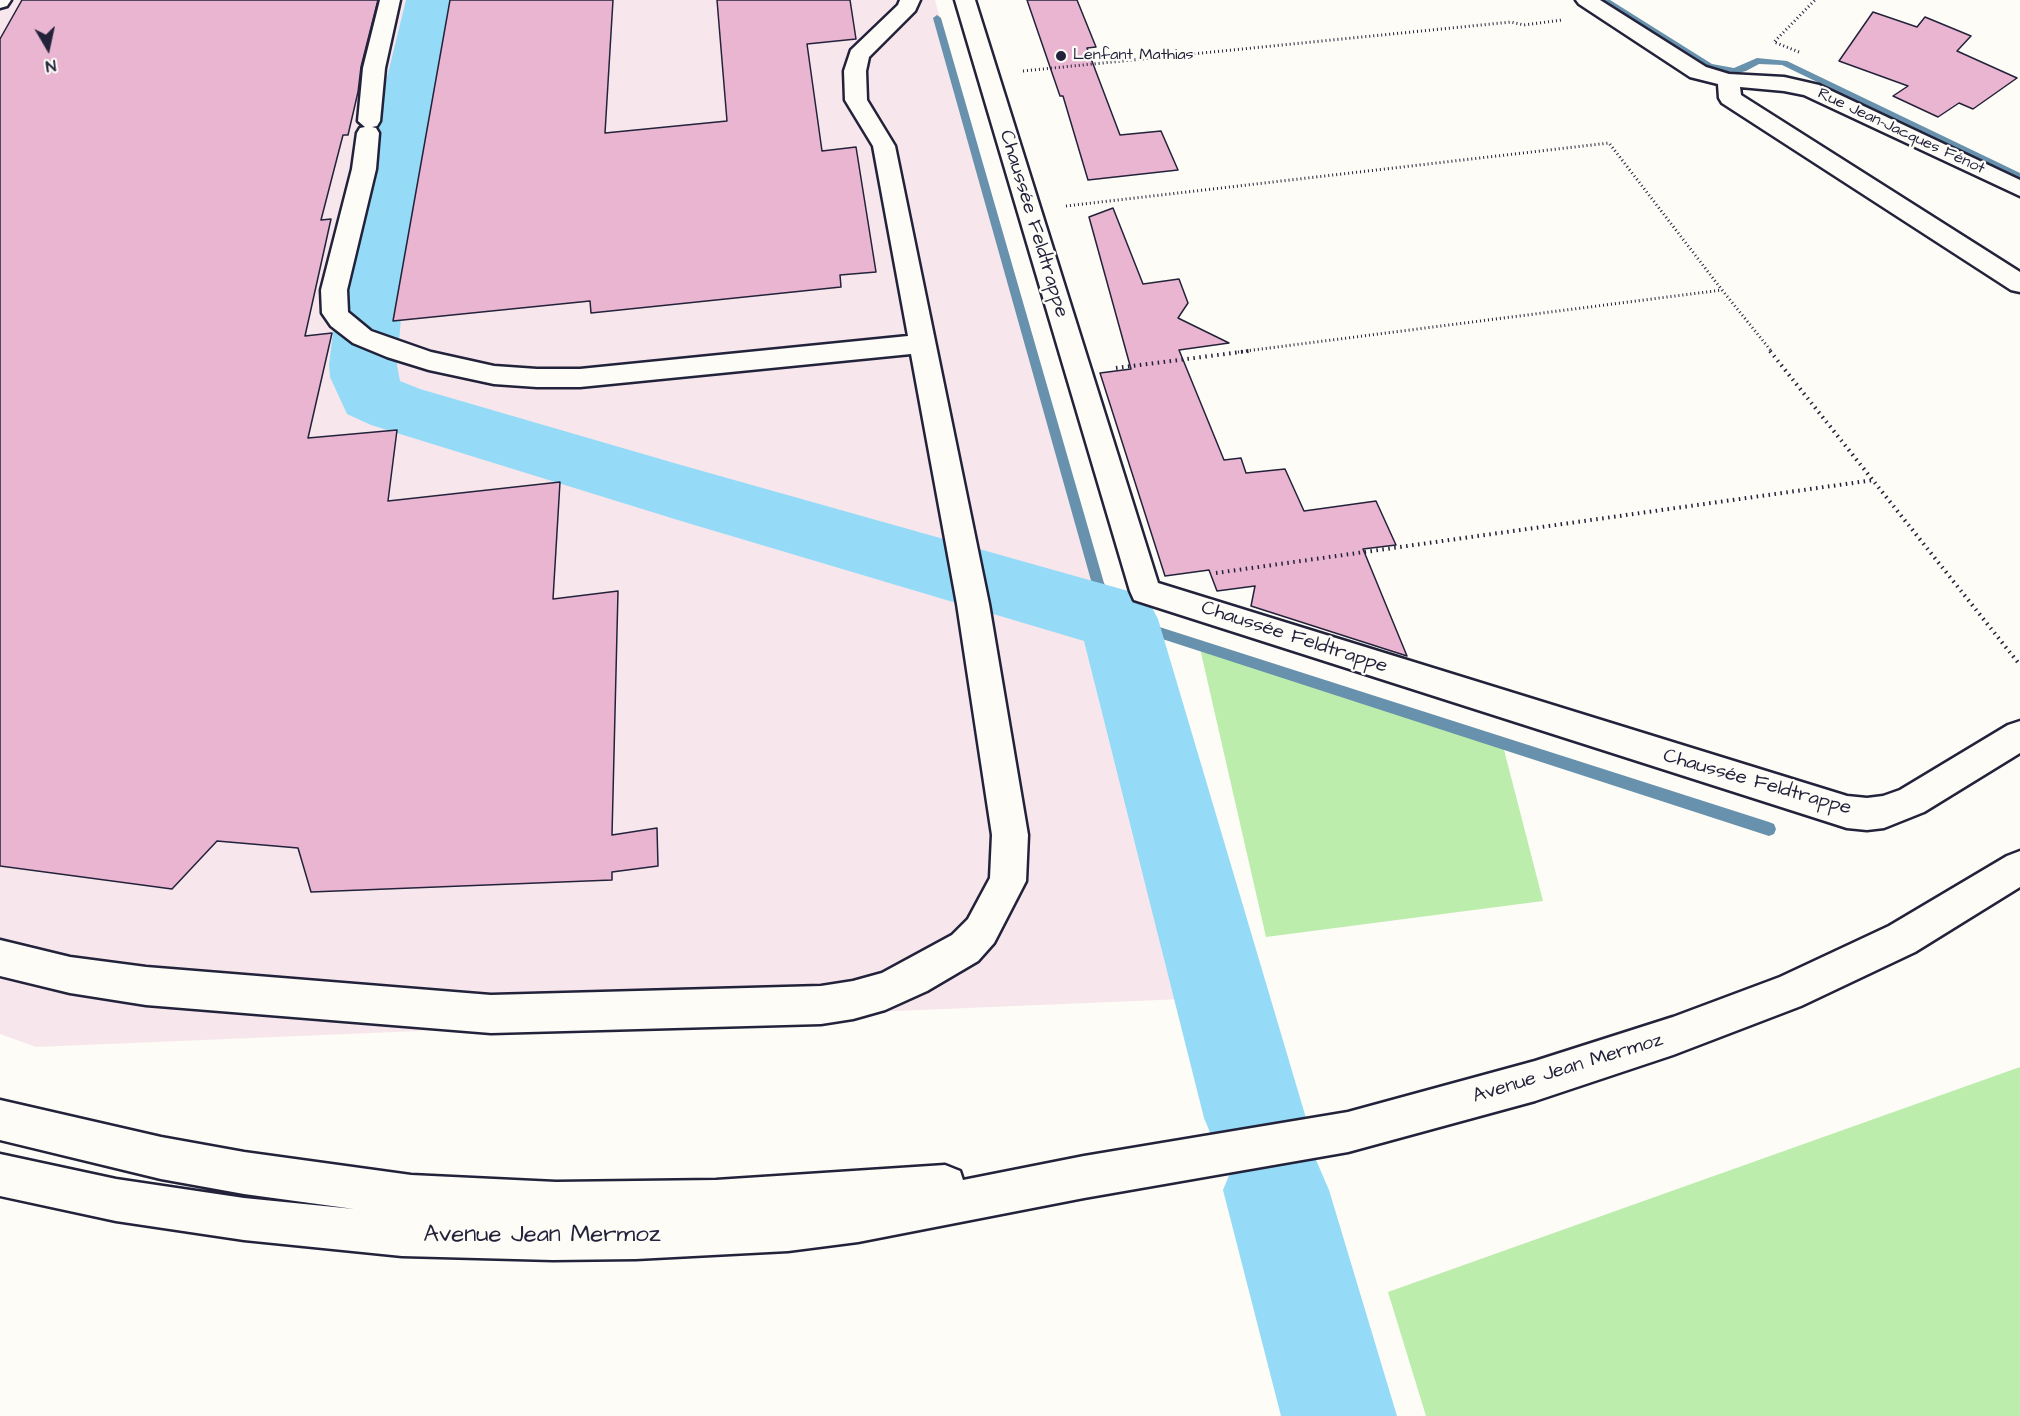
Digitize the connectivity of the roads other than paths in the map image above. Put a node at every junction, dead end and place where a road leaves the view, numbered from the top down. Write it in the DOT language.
graph roads {
  1 [pos="390,0"];
  2 [pos="910,0"];
  3 [pos="965,0"];
  4 [pos="1586,0"];
  5 [pos="1728,80"];
  6 [pos="2020,189"];
  7 [pos="2020,284"];
  8 [pos="923,344"];
  9 [pos="2020,735"];
  10 [pos="2020,868"];
  11 [pos="0,958"];
  12 [pos="0,1120"];
  13 [pos="0,1176"];
  14 [pos="1084,1177"];
  1 -- 8 [label="street"];
  2 -- 8 [label="street"];
  3 -- 9 [label="street, Chaussée Feldtrappe"];
  4 -- 5 [label="street, Rue Jean-Jacques Fénot"];
  5 -- 6 [label="street, Rue Jean-Jacques Fénot"];
  5 -- 7 [label="street"];
  8 -- 11 [label="street"];
  10 -- 14 [label="street, Avenue Jean Mermoz"];
  12 -- 14 [label="street, Avenue Jean Mermoz"];
  13 -- 14 [label="street, Avenue Jean Mermoz"];
}
